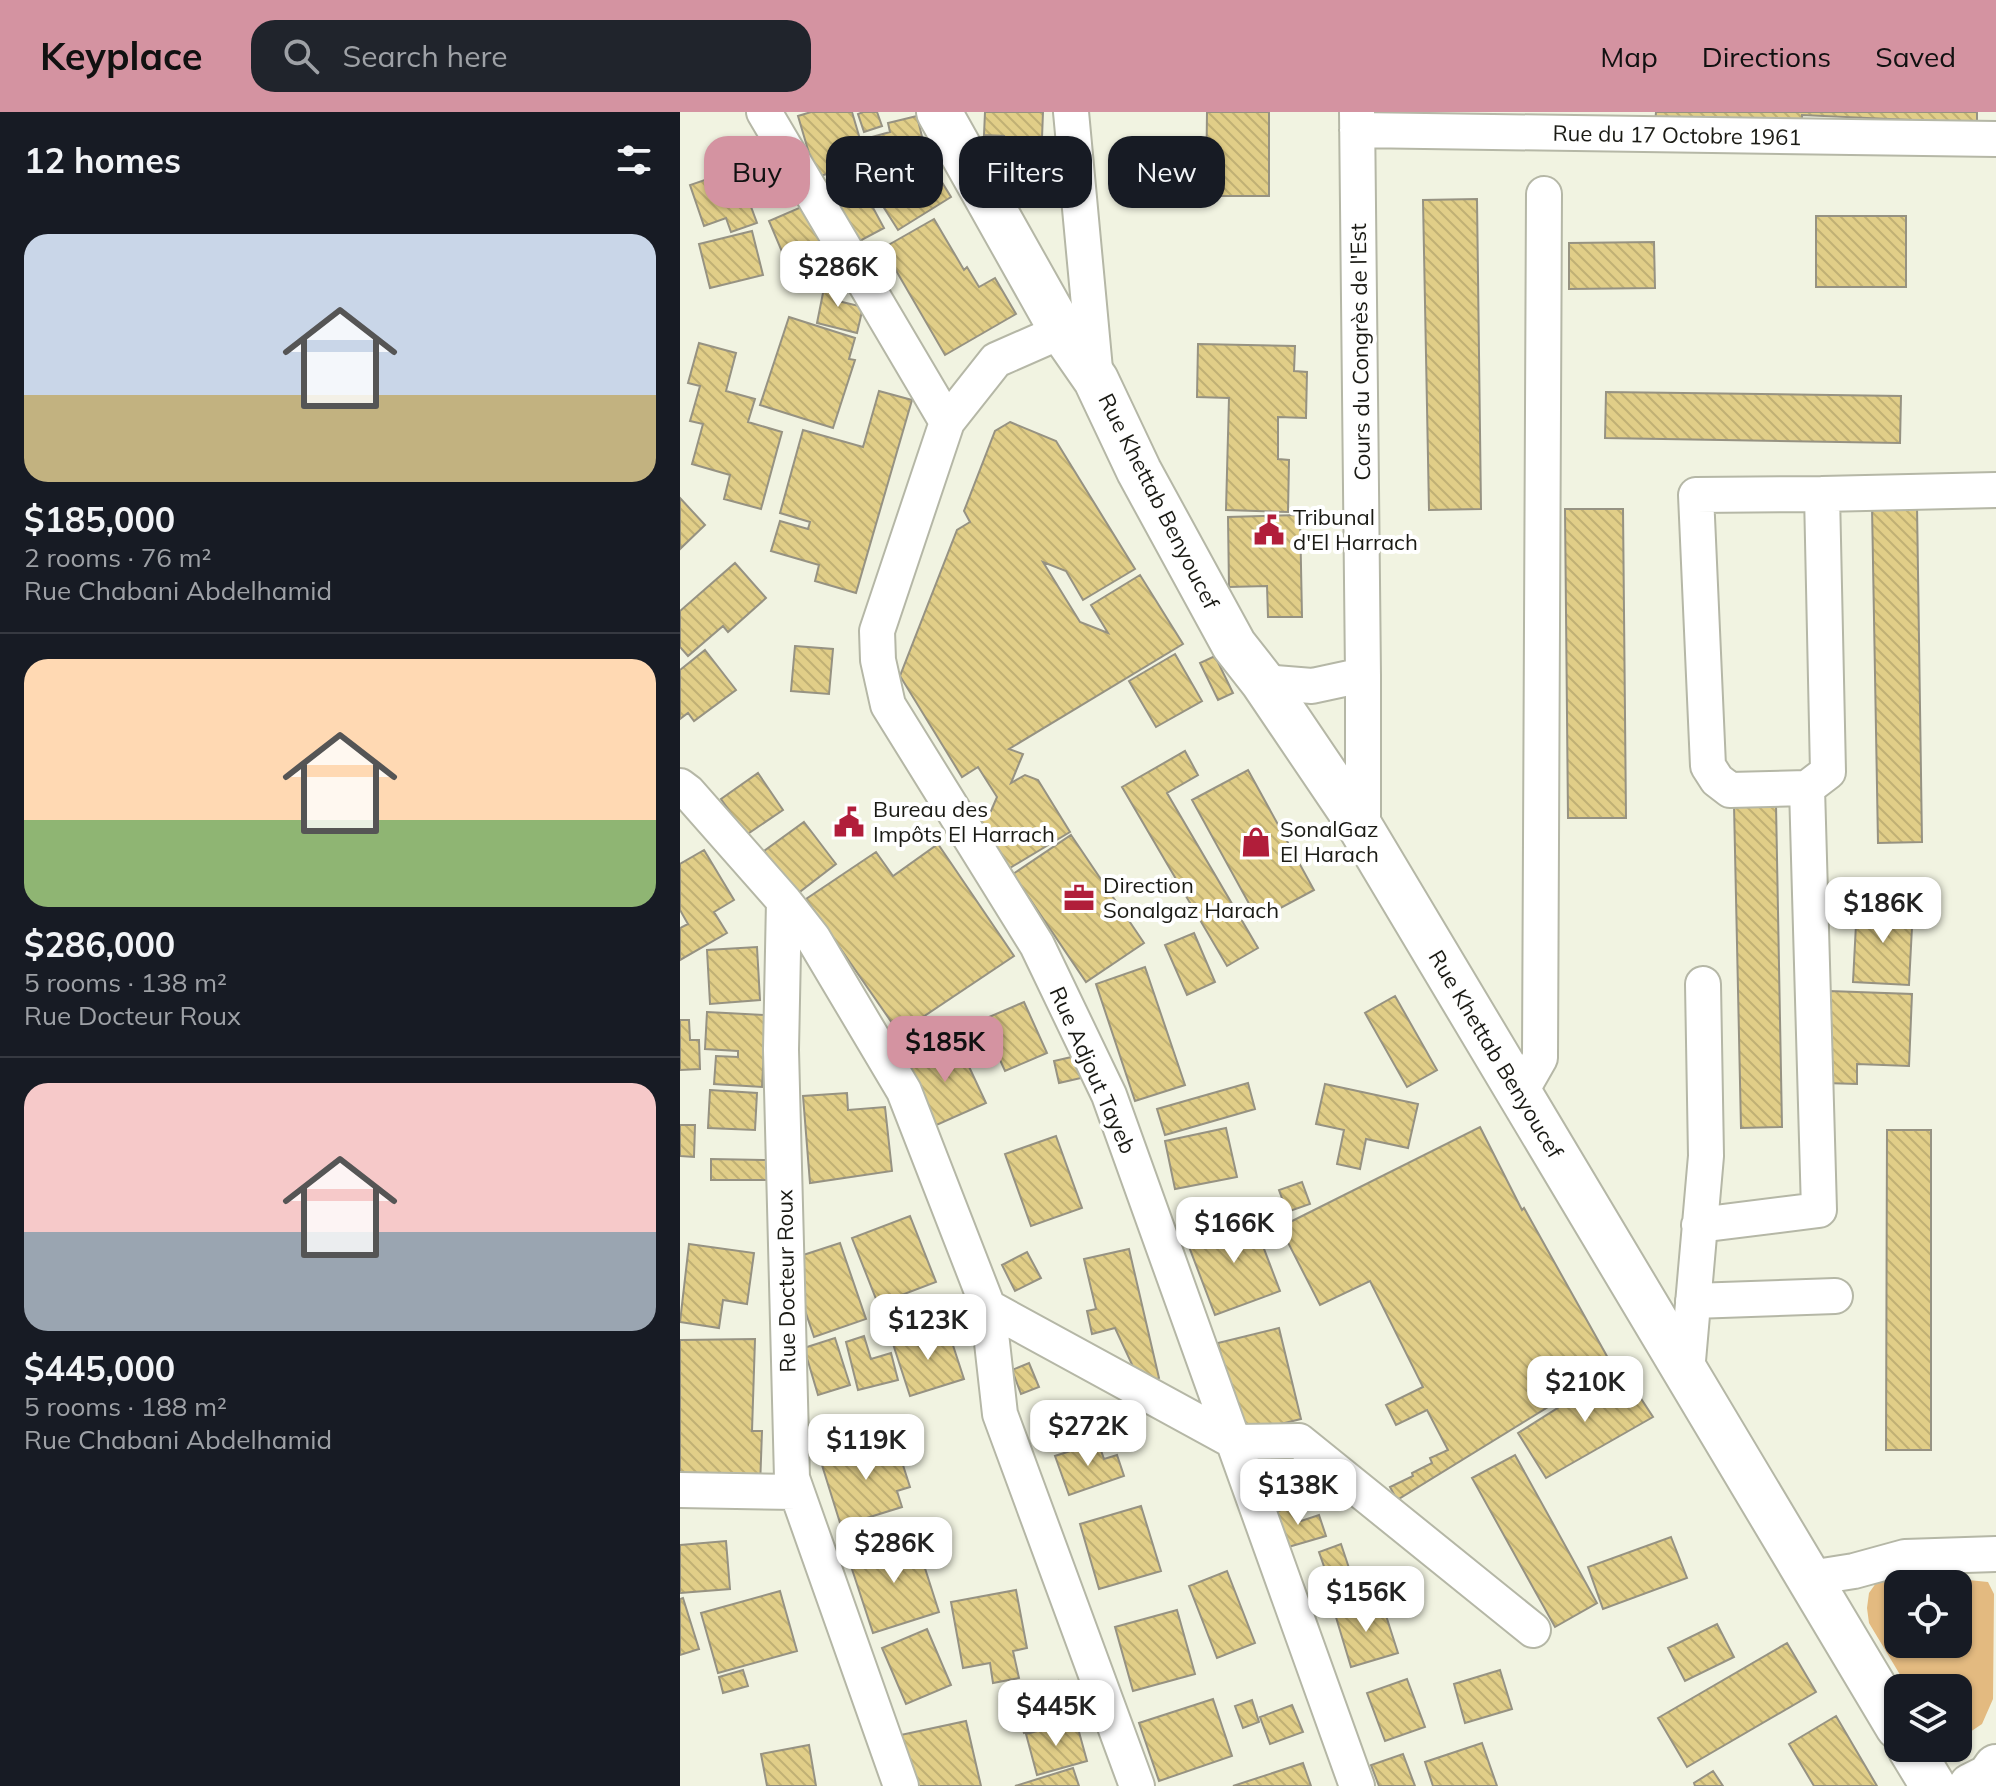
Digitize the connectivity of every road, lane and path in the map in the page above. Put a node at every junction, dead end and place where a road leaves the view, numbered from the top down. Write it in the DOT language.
graph roads {
  1 [pos="764,112"];
  2 [pos="939,112"];
  3 [pos="1071,112"];
  4 [pos="1357,121"];
  5 [pos="1526,122"];
  6 [pos="1996,139"];
  7 [pos="1544,194"];
  8 [pos="1062,331"];
  9 [pos="1096,380"];
  10 [pos="947,422"];
  11 [pos="1996,490"];
  12 [pos="1822,494"];
  13 [pos="1363,675"];
  14 [pos="1263,682"];
  15 [pos="680,786"];
  16 [pos="1807,788"];
  17 [pos="1363,832"];
  18 [pos="784,901"];
  19 [pos="1703,984"];
  20 [pos="1520,1093"];
  21 [pos="1699,1225"];
  22 [pos="1835,1296"];
  23 [pos="1693,1301"];
  24 [pos="988,1307"];
  25 [pos="1687,1372"];
  26 [pos="1235,1442"];
  27 [pos="680,1490"];
  28 [pos="796,1492"];
  29 [pos="1996,1554"];
  30 [pos="1810,1578"];
  31 [pos="1533,1630"];
  32 [pos="1884,1703"];
  33 [pos="1918,1762"];
  34 [pos="1996,1767"];
  35 [pos="901,1786"];
  36 [pos="1137,1786"];
  37 [pos="1357,1786"];
  38 [pos="1933,1786"];
  39 [pos="1971,1786"];
  1 -- 10 [label="street"];
  2 -- 8 [label="main road, Rue Khettab Benyoucef"];
  3 -- 9 [label="street"];
  4 -- 5 [label="street, Rue du 17 Octobre 1961"];
  4 -- 13 [label="street, Cours du Congrès de l'Est"];
  5 -- 6 [label="street, Rue du 17 Octobre 1961"];
  7 -- 20 [label="street"];
  8 -- 9 [label="main road, Rue Khettab Benyoucef"];
  8 -- 10 [label="street, Rue Adjout Tayeb"];
  9 -- 14 [label="main road, Rue Khettab Benyoucef"];
  10 -- 26 [label="street, Rue Adjout Tayeb"];
  11 -- 12 [label="street"];
  12 -- 16 [label="street"];
  12 -- 16 [label="street"];
  13 -- 14 [label="street"];
  13 -- 17 [label="street, Cours du Congrès de l'Est"];
  14 -- 17 [label="main road, Rue Khettab Benyoucef"];
  15 -- 18 [label="street"];
  16 -- 21 [label="street"];
  17 -- 20 [label="main road, Rue Khettab Benyoucef"];
  18 -- 24 [label="street"];
  18 -- 28 [label="street, Rue Docteur Roux"];
  19 -- 21 [label="street"];
  20 -- 25 [label="main road, Rue Khettab Benyoucef"];
  21 -- 23 [label="street"];
  22 -- 23 [label="street"];
  23 -- 25 [label="street"];
  24 -- 26 [label="street"];
  24 -- 36 [label="street"];
  25 -- 30 [label="main road, Rue Khettab Benyoucef"];
  26 -- 31 [label="street"];
  26 -- 37 [label="street, Rue Adjout Tayeb"];
  27 -- 28 [label="street"];
  28 -- 35 [label="street, Rue Docteur Roux"];
  29 -- 30 [label="street"];
  30 -- 32 [label="main road, Rue Khettab Benyoucef"];
  33 -- 38 [label="main road"];
  34 -- 39 [label="main road"];
}
